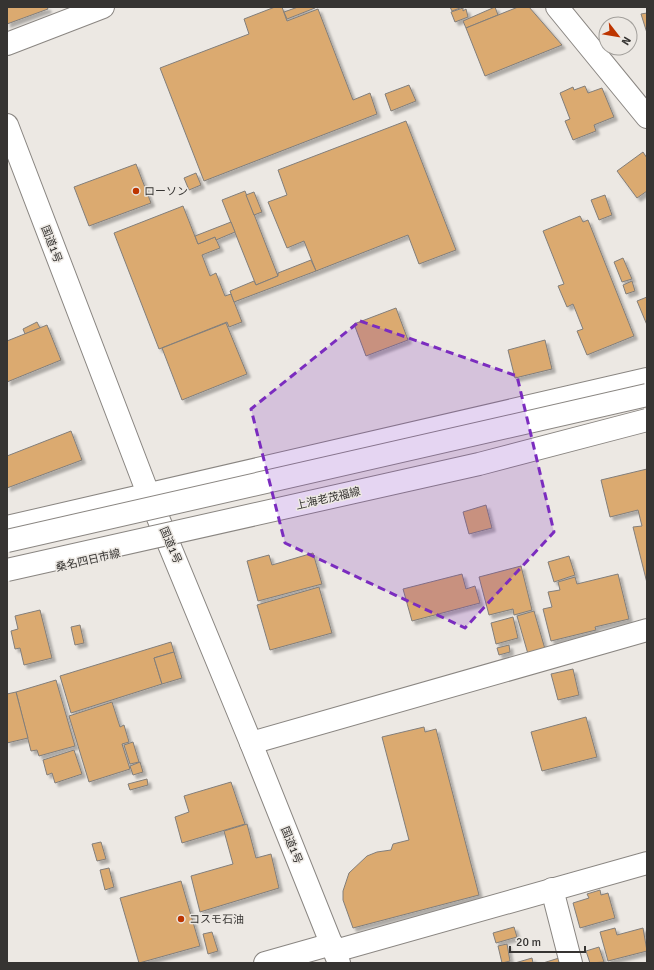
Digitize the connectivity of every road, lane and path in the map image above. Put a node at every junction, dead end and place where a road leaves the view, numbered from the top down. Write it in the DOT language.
graph roads {
  1 [pos="103,7"];
  2 [pos="557,7"];
  3 [pos="7,44"];
  4 [pos="647,117"];
  5 [pos="7,125"];
  6 [pos="647,379"];
  7 [pos="647,395"];
  8 [pos="647,420"];
  9 [pos="647,430"];
  10 [pos="149,496"];
  11 [pos="7,527"];
  12 [pos="7,541"];
  13 [pos="169,541"];
  14 [pos="7,570"];
  15 [pos="7,579"];
  16 [pos="647,630"];
  17 [pos="251,743"];
  18 [pos="647,863"];
  19 [pos="552,889"];
  20 [pos="335,953"];
  21 [pos="265,963"];
  22 [pos="571,963"];
  1 -- 3 [label="main road"];
  2 -- 4 [label="main road"];
  5 -- 10 [label="main road, 国道1号"];
  6 -- 10 [label="main road"];
  7 -- 12 [label="main road, bridge"];
  8 -- 14 [label="main road, 上海老茂福線, bridge"];
  9 -- 13 [label="main road, 桑名四日市線"];
  10 -- 11 [label="main road"];
  10 -- 13 [label="main road, 国道1号"];
  13 -- 15 [label="main road, 桑名四日市線"];
  13 -- 17 [label="main road, 国道1号"];
  16 -- 17 [label="main road"];
  17 -- 20 [label="main road, 国道1号"];
  18 -- 19 [label="main road"];
  19 -- 20 [label="main road"];
  19 -- 22 [label="main road"];
  20 -- 21 [label="main road"];
}
